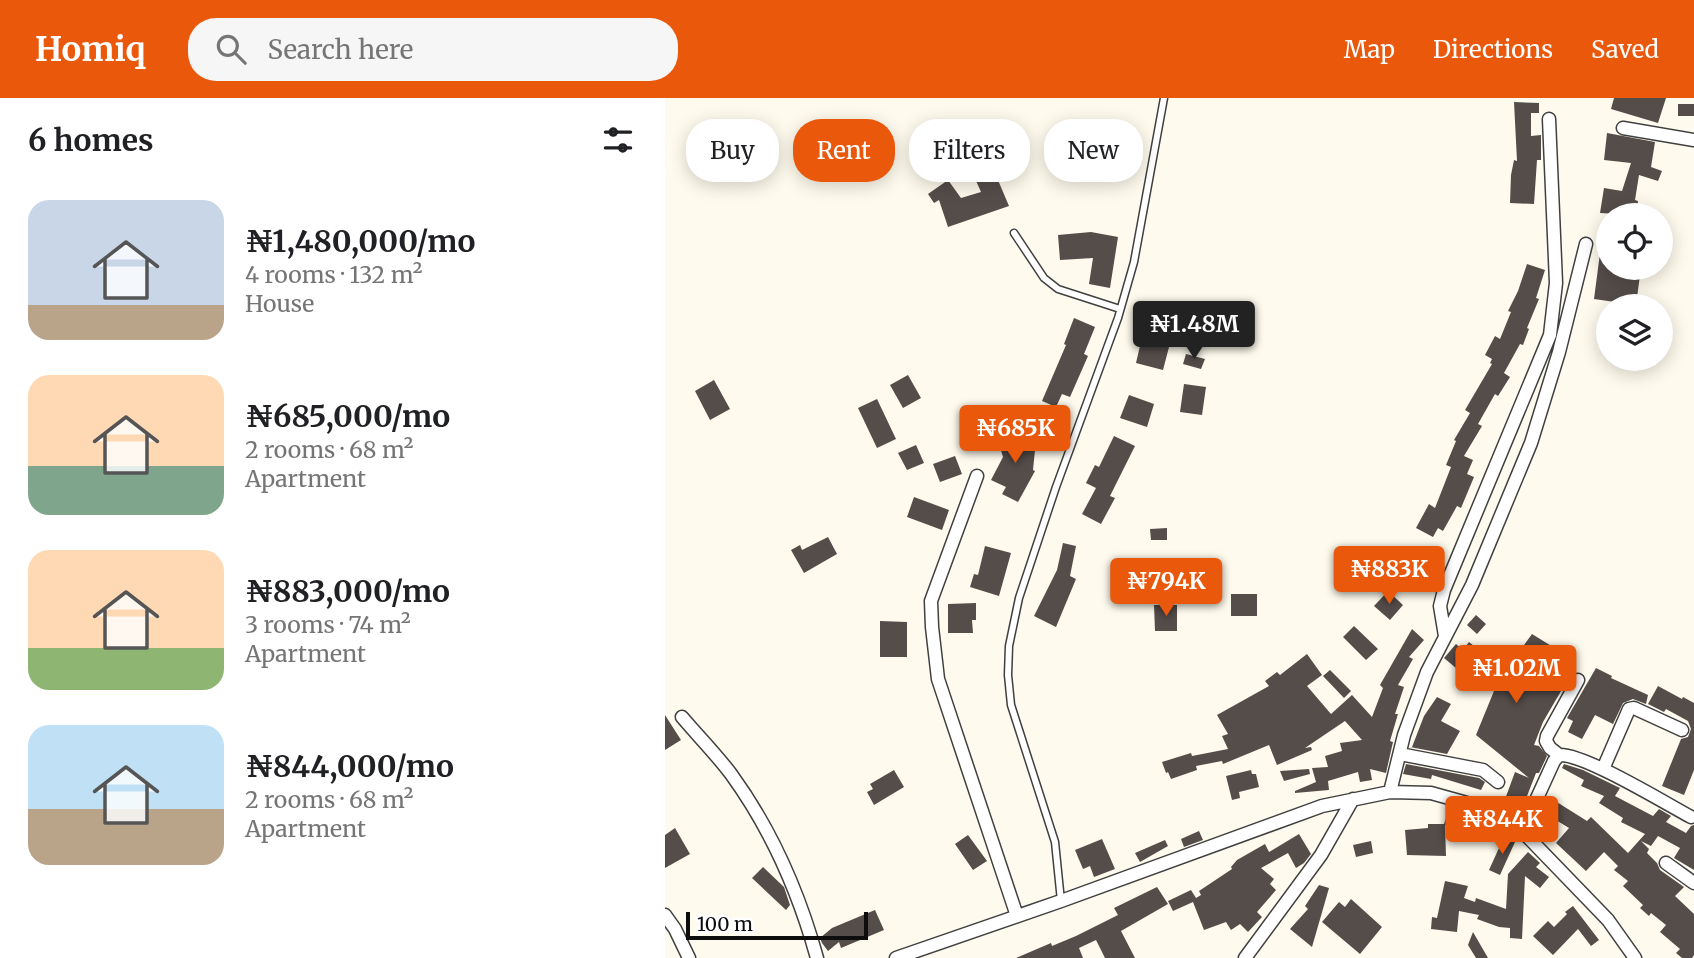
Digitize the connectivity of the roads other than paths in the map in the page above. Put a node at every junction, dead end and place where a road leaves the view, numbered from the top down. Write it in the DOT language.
graph roads {
  1 [pos="1164,98"];
  2 [pos="1549,119"];
  3 [pos="1623,128"];
  4 [pos="1694,140"];
  5 [pos="1014,233"];
  6 [pos="1586,244"];
  7 [pos="1120,309"];
  8 [pos="978,475"];
  9 [pos="1445,636"];
  10 [pos="1578,680"];
  11 [pos="682,717"];
  12 [pos="1682,730"];
  13 [pos="1400,754"];
  14 [pos="1559,755"];
  15 [pos="1603,769"];
  16 [pos="1498,782"];
  17 [pos="1390,792"];
  18 [pos="1353,799"];
  19 [pos="1691,817"];
  20 [pos="1522,831"];
  21 [pos="1666,863"];
  22 [pos="1694,883"];
  23 [pos="1061,901"];
  24 [pos="665,915"];
  25 [pos="1017,916"];
  26 [pos="689,958"];
  27 [pos="817,958"];
  28 [pos="896,958"];
  29 [pos="1237,958"];
  30 [pos="1246,958"];
  31 [pos="1635,958"];
  1 -- 7 [label="lane"];
  2 -- 9 [label="street"];
  3 -- 4 [label="street"];
  5 -- 7 [label="lane"];
  6 -- 9 [label="street"];
  7 -- 23 [label="lane"];
  8 -- 25 [label="street"];
  9 -- 13 [label="street"];
  10 -- 14 [label="street"];
  11 -- 27 [label="street"];
  12 -- 15 [label="street"];
  13 -- 16 [label="street"];
  13 -- 17 [label="street"];
  14 -- 15 [label="street"];
  14 -- 20 [label="street"];
  15 -- 19 [label="street"];
  17 -- 18 [label="street"];
  17 -- 20 [label="street"];
  18 -- 23 [label="street"];
  18 -- 30 [label="street"];
  20 -- 31 [label="street"];
  21 -- 22 [label="street"];
  23 -- 25 [label="street"];
  24 -- 26 [label="street"];
  25 -- 28 [label="street"];
  29 -- 30 [label="street"];
}
